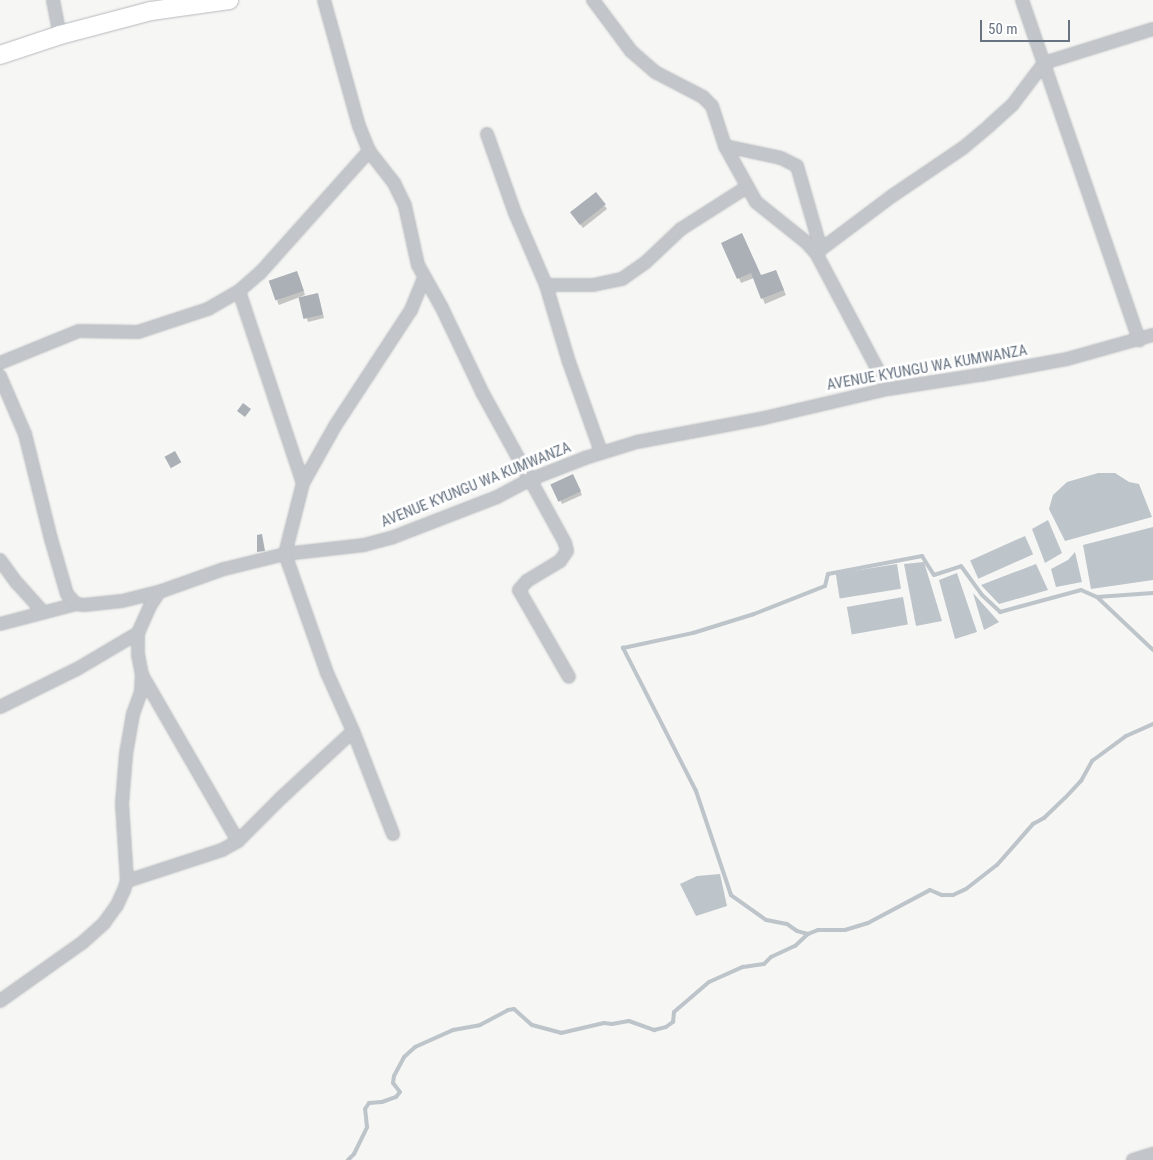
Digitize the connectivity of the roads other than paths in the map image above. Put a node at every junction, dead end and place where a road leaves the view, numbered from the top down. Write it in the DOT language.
graph roads {
  1 [pos="53,0"];
  2 [pos="324,0"];
  3 [pos="592,0"];
  4 [pos="1022,0"];
  5 [pos="219,1"];
  6 [pos="1153,29"];
  7 [pos="60,35"];
  8 [pos="0,55"];
  9 [pos="1044,64"];
  10 [pos="487,134"];
  11 [pos="725,146"];
  12 [pos="369,151"];
  13 [pos="747,188"];
  14 [pos="819,251"];
  15 [pos="424,278"];
  16 [pos="546,285"];
  17 [pos="239,291"];
  18 [pos="435,296"];
  19 [pos="411,310"];
  20 [pos="1153,335"];
  21 [pos="1139,340"];
  22 [pos="0,363"];
  23 [pos="0,376"];
  24 [pos="888,389"];
  25 [pos="602,452"];
  26 [pos="530,480"];
  27 [pos="303,483"];
  28 [pos="285,554"];
  29 [pos="0,560"];
  30 [pos="159,592"];
  31 [pos="76,604"];
  32 [pos="42,612"];
  33 [pos="0,624"];
  34 [pos="138,633"];
  35 [pos="142,675"];
  36 [pos="569,677"];
  37 [pos="0,707"];
  38 [pos="353,731"];
  39 [pos="393,834"];
  40 [pos="238,841"];
  41 [pos="127,881"];
  42 [pos="2,996"];
  43 [pos="1153,1154"];
  44 [pos="1133,1160"];
  1 -- 7 [label="street"];
  2 -- 12 [label="street"];
  3 -- 11 [label="street"];
  4 -- 9 [label="street"];
  5 -- 7 [label="street"];
  6 -- 9 [label="street"];
  7 -- 8 [label="street"];
  9 -- 14 [label="street"];
  9 -- 21 [label="street"];
  10 -- 16 [label="street"];
  11 -- 13 [label="street"];
  11 -- 14 [label="street"];
  12 -- 15 [label="street"];
  12 -- 17 [label="street"];
  13 -- 14 [label="street"];
  13 -- 16 [label="street"];
  14 -- 24 [label="street"];
  15 -- 18 [label="street"];
  15 -- 19 [label="street"];
  16 -- 25 [label="street"];
  17 -- 22 [label="street"];
  17 -- 27 [label="street"];
  18 -- 19 [label="street"];
  18 -- 26 [label="street"];
  19 -- 27 [label="street"];
  20 -- 21 [label="street, AVENUE KYUNGU WA KUMWANZA"];
  21 -- 24 [label="street, AVENUE KYUNGU WA KUMWANZA"];
  23 -- 31 [label="street"];
  24 -- 25 [label="street, AVENUE KYUNGU WA KUMWANZA"];
  25 -- 26 [label="street, AVENUE KYUNGU WA KUMWANZA"];
  26 -- 28 [label="street, AVENUE KYUNGU WA KUMWANZA"];
  26 -- 36 [label="street"];
  27 -- 28 [label="street"];
  28 -- 30 [label="street, AVENUE KYUNGU WA KUMWANZA"];
  28 -- 38 [label="street"];
  29 -- 32 [label="street"];
  30 -- 31 [label="street, AVENUE KYUNGU WA KUMWANZA"];
  30 -- 34 [label="street"];
  31 -- 32 [label="street, AVENUE KYUNGU WA KUMWANZA"];
  32 -- 33 [label="street, AVENUE KYUNGU WA KUMWANZA"];
  34 -- 35 [label="street"];
  34 -- 37 [label="street"];
  35 -- 40 [label="street"];
  35 -- 41 [label="street"];
  38 -- 39 [label="street"];
  38 -- 40 [label="street"];
  40 -- 41 [label="street"];
  41 -- 42 [label="street"];
  43 -- 44 [label="street"];
}
